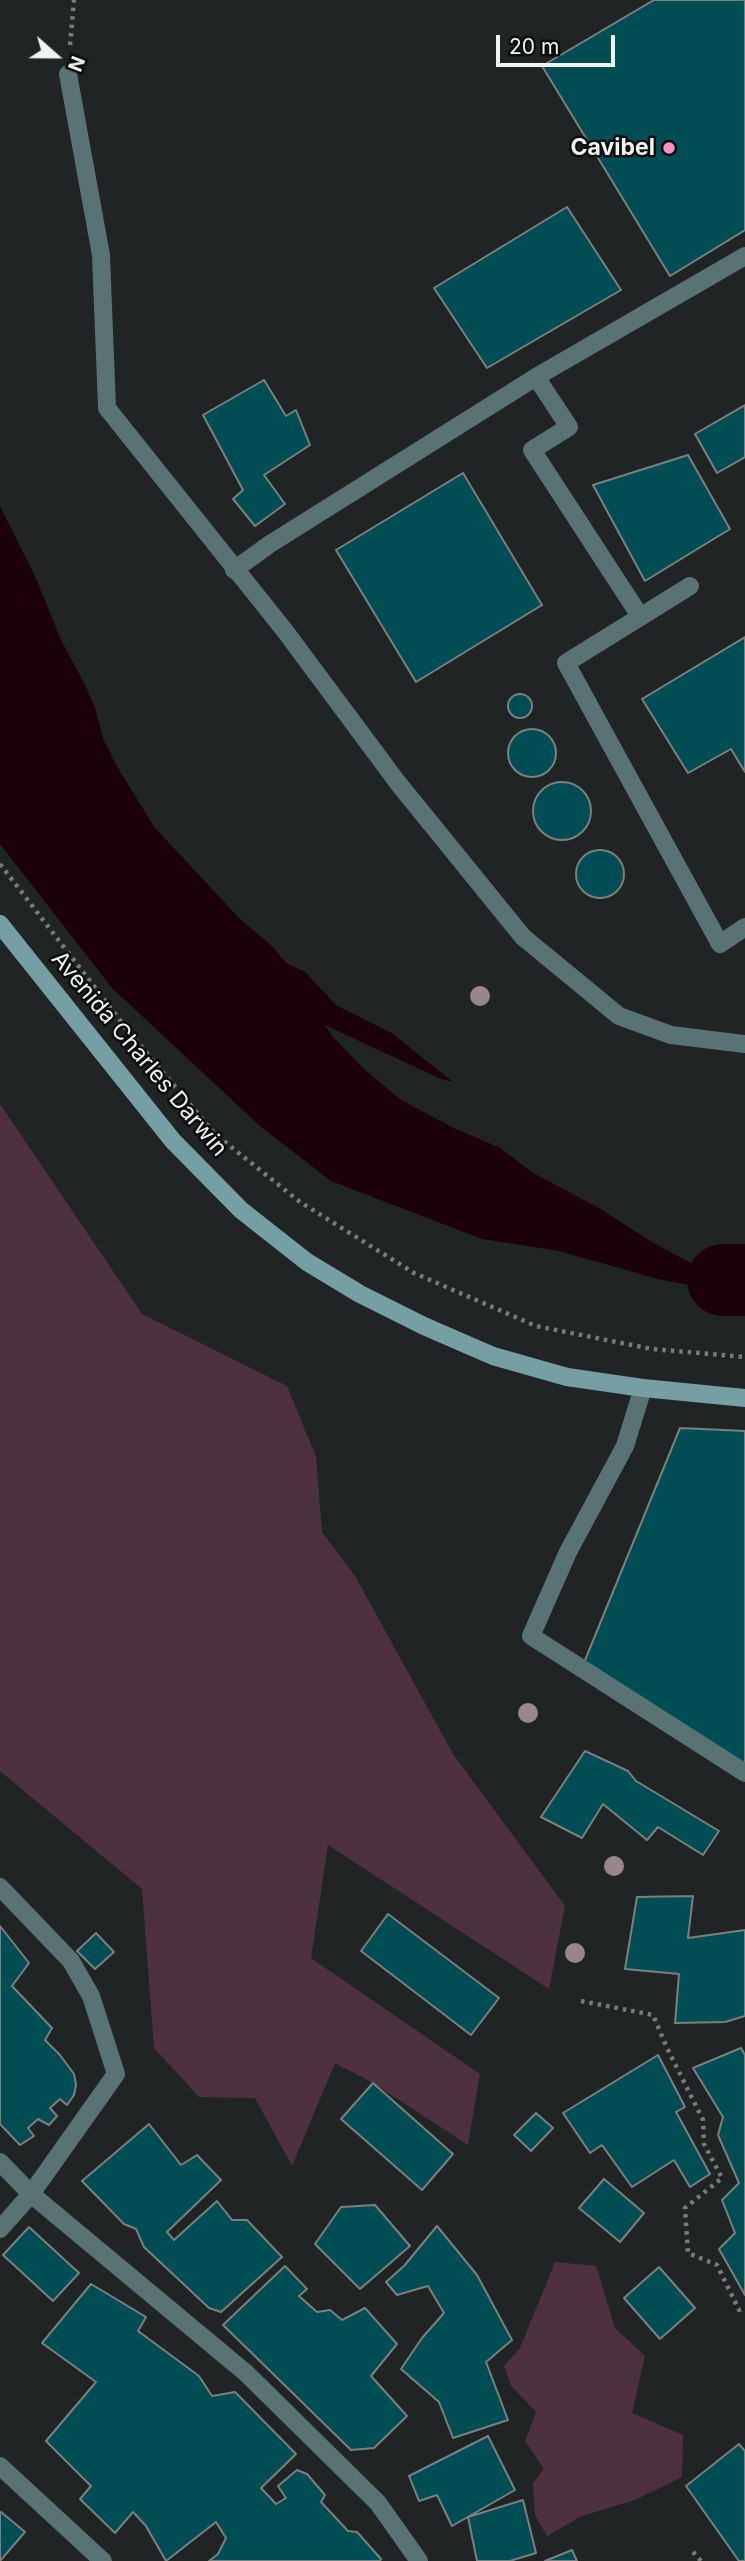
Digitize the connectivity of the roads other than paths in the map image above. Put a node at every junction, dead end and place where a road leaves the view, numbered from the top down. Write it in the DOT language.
graph roads {
  1 [pos="68,74"];
  2 [pos="745,256"];
  3 [pos="536,377"];
  4 [pos="234,570"];
  5 [pos="690,586"];
  6 [pos="640,615"];
  7 [pos="0,924"];
  8 [pos="745,927"];
  9 [pos="745,1044"];
  10 [pos="643,1388"];
  11 [pos="745,1398"];
  12 [pos="745,1773"];
  13 [pos="0,1887"];
  14 [pos="0,2162"];
  15 [pos="31,2194"];
  16 [pos="0,2229"];
  17 [pos="0,2466"];
  18 [pos="103,2561"];
  19 [pos="419,2561"];
  1 -- 4 [label="street"];
  2 -- 3 [label="street"];
  3 -- 4 [label="street"];
  3 -- 6 [label="street"];
  4 -- 9 [label="street"];
  5 -- 6 [label="street"];
  6 -- 8 [label="street"];
  7 -- 10 [label="main road, Avenida Charles Darwin"];
  10 -- 11 [label="main road, Avenida Charles Darwin"];
  10 -- 12 [label="street"];
  13 -- 15 [label="street"];
  14 -- 15 [label="street"];
  15 -- 16 [label="street"];
  15 -- 19 [label="street"];
  17 -- 18 [label="street"];
}
